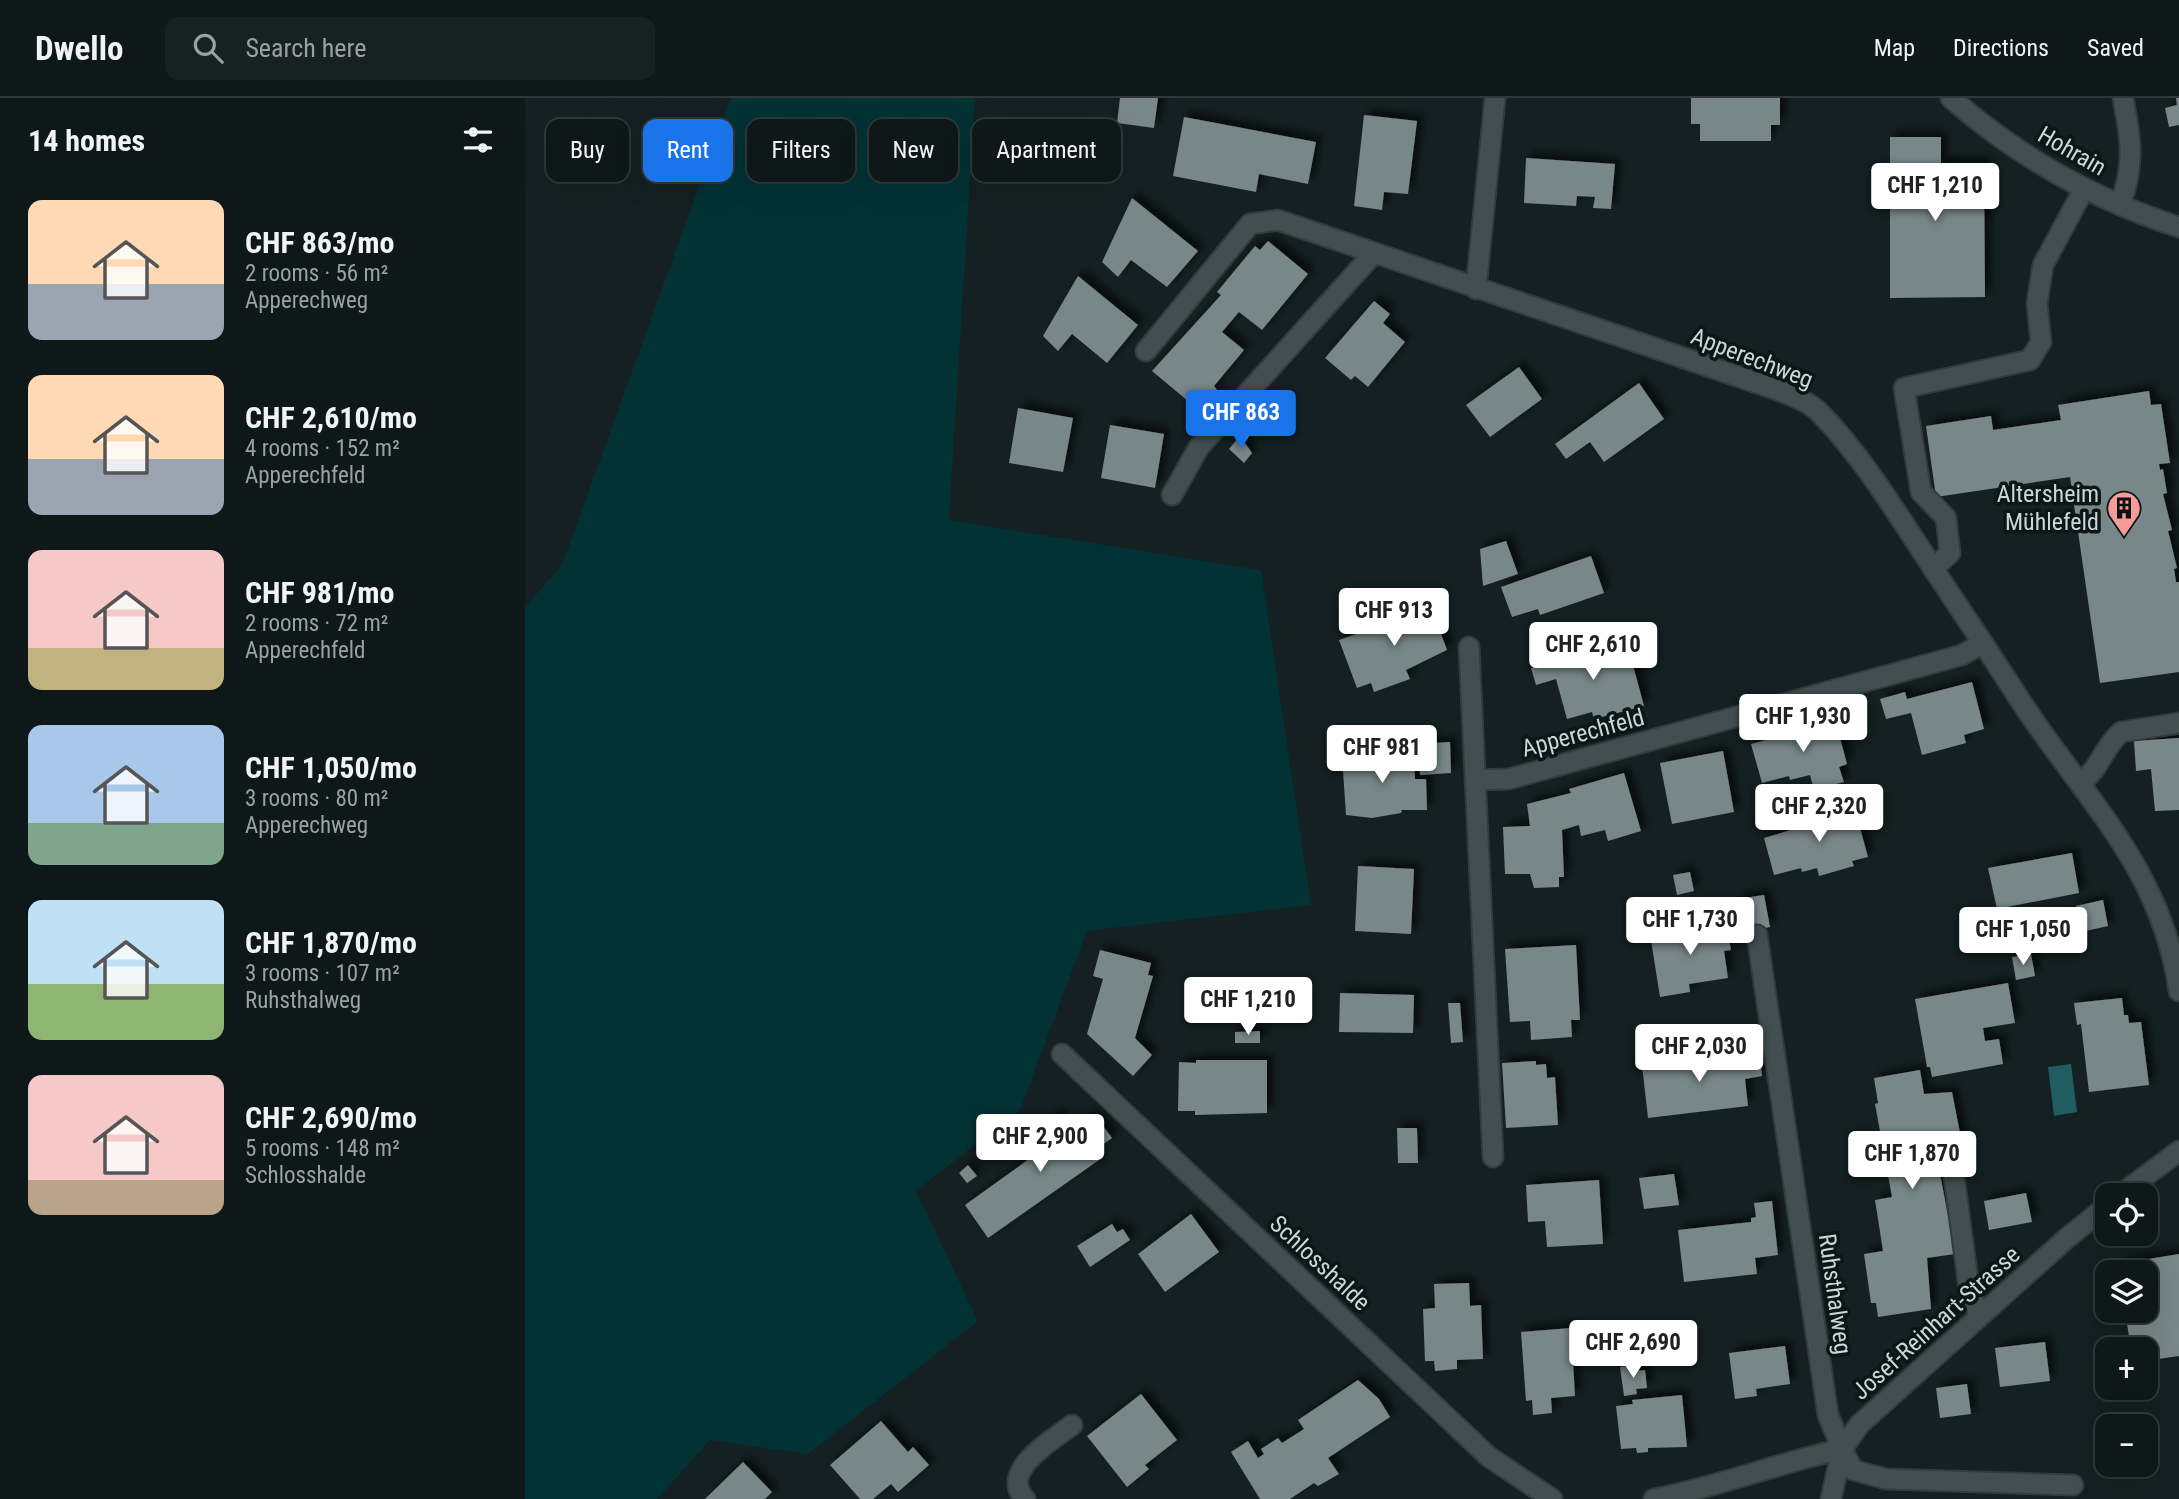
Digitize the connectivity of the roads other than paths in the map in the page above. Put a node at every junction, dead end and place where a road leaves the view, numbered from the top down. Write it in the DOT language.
graph roads {
  1 [pos="1495,98"];
  2 [pos="1951,98"];
  3 [pos="2123,98"];
  4 [pos="2084,189"];
  5 [pos="2120,205"];
  6 [pos="2179,227"];
  7 [pos="1373,254"];
  8 [pos="1476,289"];
  9 [pos="1146,351"];
  10 [pos="1173,495"];
  11 [pos="1933,569"];
  12 [pos="1983,643"];
  13 [pos="1469,647"];
  14 [pos="2179,723"];
  15 [pos="1475,780"];
  16 [pos="2082,782"];
  17 [pos="1757,935"];
  18 [pos="2176,952"];
  19 [pos="2179,991"];
  20 [pos="1062,1054"];
  21 [pos="2179,1152"];
  22 [pos="1493,1157"];
  23 [pos="1954,1176"];
  24 [pos="2136,1183"];
  25 [pos="2095,1216"];
  26 [pos="1979,1316"];
  27 [pos="1072,1425"];
  28 [pos="1842,1449"];
  29 [pos="2073,1485"];
  30 [pos="1025,1499"];
  31 [pos="1552,1499"];
  32 [pos="1654,1499"];
  33 [pos="1831,1499"];
  1 -- 8 [label="street"];
  2 -- 4 [label="street, Hohrain"];
  3 -- 5 [label="street"];
  4 -- 5 [label="street, Hohrain"];
  4 -- 11 [label="street"];
  5 -- 6 [label="street, Hohrain"];
  7 -- 8 [label="street, Apperechweg"];
  7 -- 9 [label="street, Apperechweg"];
  7 -- 10 [label="street"];
  8 -- 11 [label="street, Apperechweg"];
  11 -- 12 [label="street, Apperechweg"];
  12 -- 15 [label="street, Apperechfeld"];
  12 -- 16 [label="street, Apperechweg"];
  13 -- 15 [label="street"];
  14 -- 16 [label="street"];
  15 -- 22 [label="street"];
  16 -- 18 [label="street, Apperechweg"];
  17 -- 28 [label="street, Ruhsthalweg"];
  18 -- 19 [label="street, Apperechweg"];
  20 -- 31 [label="street, Schlosshalde"];
  21 -- 24 [label="street"];
  23 -- 26 [label="street"];
  25 -- 26 [label="street, Josef-Reinhart-Strasse"];
  26 -- 28 [label="street, Josef-Reinhart-Strasse"];
  27 -- 30 [label="street"];
  28 -- 29 [label="street"];
  28 -- 32 [label="street"];
  28 -- 33 [label="street, Josef-Reinhart-Strasse"];
}
